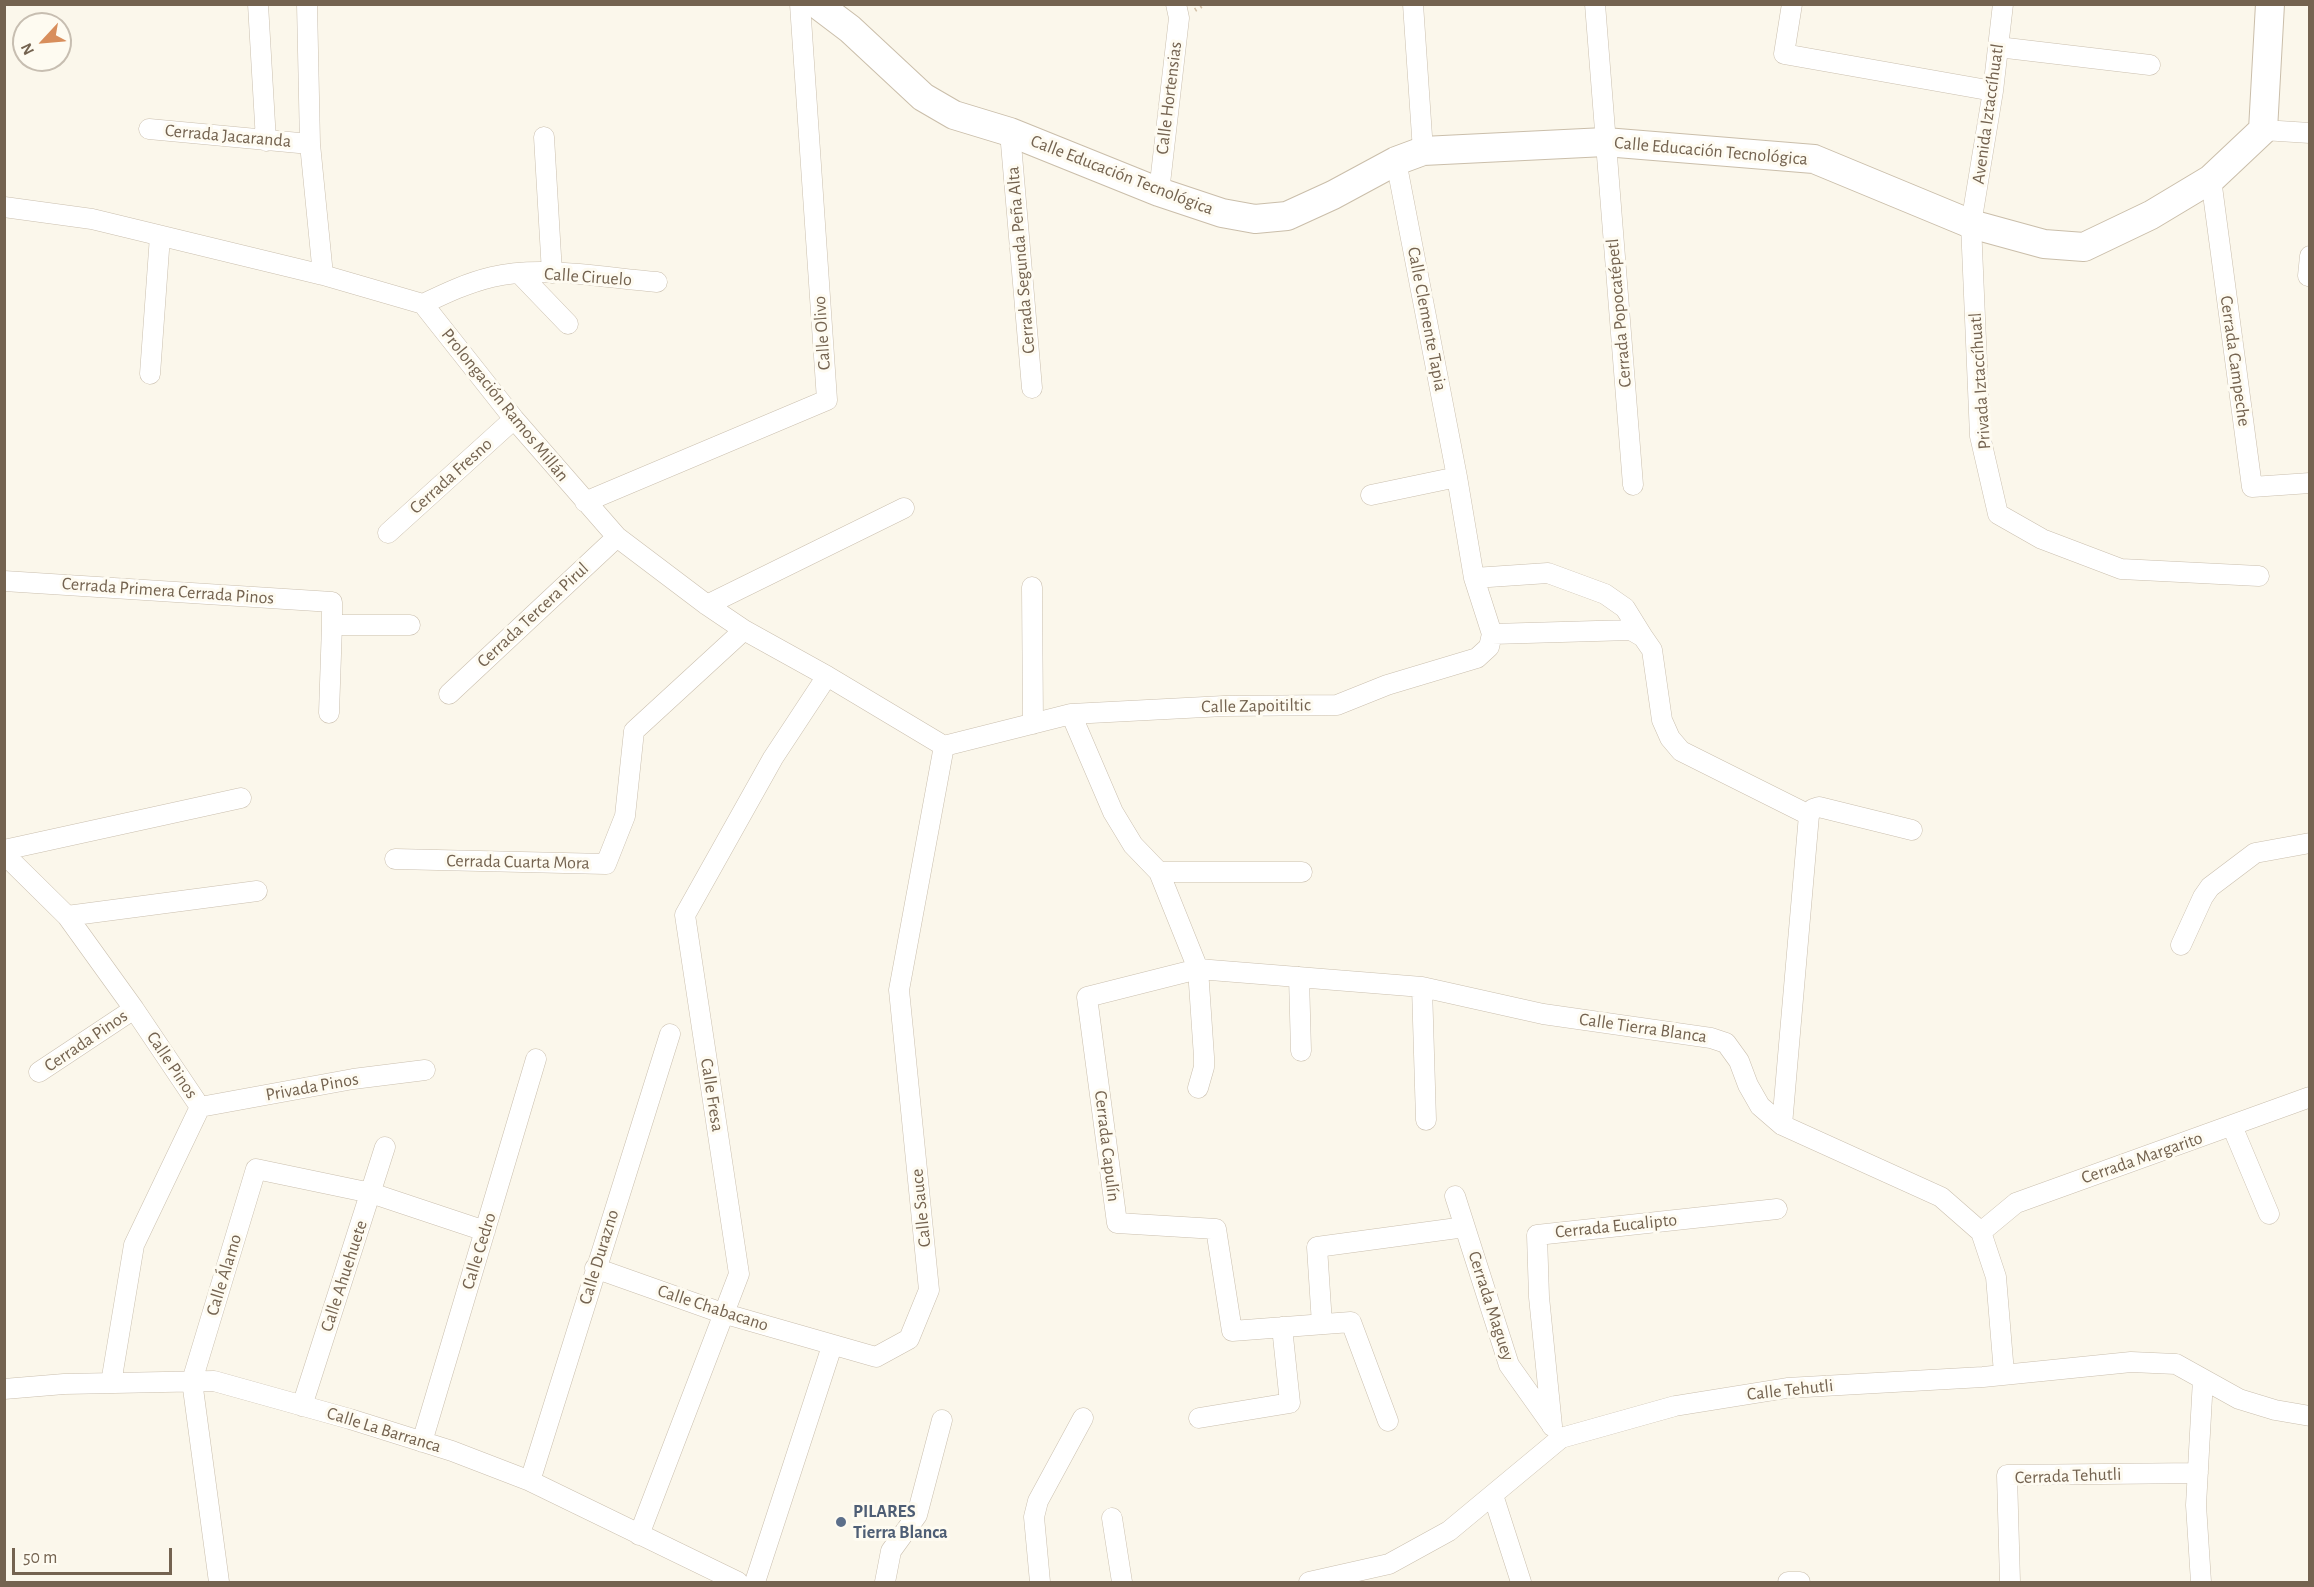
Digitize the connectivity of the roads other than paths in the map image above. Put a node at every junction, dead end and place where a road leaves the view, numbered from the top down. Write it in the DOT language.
graph roads {
  1 [pos="258,4"];
  2 [pos="307,4"];
  3 [pos="800,4"];
  4 [pos="817,4"];
  5 [pos="1176,4"];
  6 [pos="1413,4"];
  7 [pos="1595,4"];
  8 [pos="1792,4"];
  9 [pos="2003,4"];
  10 [pos="2270,4"];
  11 [pos="1998,47"];
  12 [pos="2150,65"];
  13 [pos="1993,91"];
  14 [pos="149,129"];
  15 [pos="2263,130"];
  16 [pos="1010,132"];
  17 [pos="2310,133"];
  18 [pos="544,137"];
  19 [pos="266,141"];
  20 [pos="1605,142"];
  21 [pos="310,144"];
  22 [pos="1423,151"];
  23 [pos="1396,161"];
  24 [pos="2211,178"];
  25 [pos="1159,192"];
  26 [pos="4,207"];
  27 [pos="1971,224"];
  28 [pos="160,236"];
  29 [pos="519,273"];
  30 [pos="552,273"];
  31 [pos="322,275"];
  32 [pos="657,282"];
  33 [pos="423,304"];
  34 [pos="568,324"];
  35 [pos="150,374"];
  36 [pos="1032,388"];
  37 [pos="514,419"];
  38 [pos="1457,477"];
  39 [pos="2310,483"];
  40 [pos="1632,485"];
  41 [pos="1371,495"];
  42 [pos="585,502"];
  43 [pos="904,508"];
  44 [pos="388,532"];
  45 [pos="617,537"];
  46 [pos="2259,576"];
  47 [pos="1474,578"];
  48 [pos="4,581"];
  49 [pos="1032,587"];
  50 [pos="707,605"];
  51 [pos="332,625"];
  52 [pos="410,625"];
  53 [pos="744,630"];
  54 [pos="1492,634"];
  55 [pos="1643,637"];
  56 [pos="827,676"];
  57 [pos="449,694"];
  58 [pos="329,713"];
  59 [pos="1071,714"];
  60 [pos="1033,724"];
  61 [pos="944,746"];
  62 [pos="241,798"];
  63 [pos="1809,815"];
  64 [pos="1912,830"];
  65 [pos="2310,843"];
  66 [pos="4,852"];
  67 [pos="395,859"];
  68 [pos="1159,872"];
  69 [pos="1302,872"];
  70 [pos="257,891"];
  71 [pos="66,916"];
  72 [pos="2181,945"];
  73 [pos="1198,969"];
  74 [pos="1299,977"];
  75 [pos="1422,987"];
  76 [pos="1087,998"];
  77 [pos="134,1009"];
  78 [pos="670,1034"];
  79 [pos="1301,1051"];
  80 [pos="536,1059"];
  81 [pos="426,1070"];
  82 [pos="39,1072"];
  83 [pos="1198,1088"];
  84 [pos="2310,1097"];
  85 [pos="200,1107"];
  86 [pos="1426,1120"];
  87 [pos="1782,1125"];
  88 [pos="2232,1126"];
  89 [pos="385,1147"];
  90 [pos="371,1192"];
  91 [pos="1455,1196"];
  92 [pos="1777,1209"];
  93 [pos="2269,1214"];
  94 [pos="1465,1227"];
  95 [pos="485,1231"];
  96 [pos="1981,1232"];
  97 [pos="595,1268"];
  98 [pos="722,1313"];
  99 [pos="1322,1324"];
  100 [pos="1282,1327"];
  101 [pos="832,1346"];
  102 [pos="2004,1373"];
  103 [pos="2203,1379"];
  104 [pos="192,1382"];
  105 [pos="111,1383"];
  106 [pos="5,1388"];
  107 [pos="302,1406"];
  108 [pos="2310,1416"];
  109 [pos="1083,1418"];
  110 [pos="1199,1418"];
  111 [pos="942,1420"];
  112 [pos="1388,1421"];
  113 [pos="1557,1432"];
  114 [pos="422,1442"];
  115 [pos="2198,1473"];
  116 [pos="530,1481"];
  117 [pos="1492,1495"];
  118 [pos="1112,1518"];
  119 [pos="639,1535"];
  120 [pos="729,1580"];
  121 [pos="219,1582"];
  122 [pos="755,1582"];
  123 [pos="885,1582"];
  124 [pos="1040,1582"];
  125 [pos="1122,1582"];
  126 [pos="1309,1582"];
  127 [pos="1521,1582"];
  128 [pos="1788,1582"];
  129 [pos="1800,1582"];
  130 [pos="2010,1582"];
  131 [pos="2201,1582"];
  1 -- 19 [label="street"];
  2 -- 21 [label="street, Cerrada Jacaranda"];
  3 -- 42 [label="street, Calle Olivo"];
  4 -- 16 [label="street, Calle Educación Tecnológica"];
  5 -- 25 [label="street, Calle Hortensias"];
  6 -- 22 [label="street"];
  7 -- 20 [label="street, Cerrada Popocatépetl"];
  8 -- 13 [label="street"];
  9 -- 11 [label="street, Avenida Iztaccíhuatl"];
  10 -- 15 [label="street"];
  11 -- 12 [label="street"];
  11 -- 13 [label="street, Avenida Iztaccíhuatl"];
  13 -- 27 [label="street, Avenida Iztaccíhuatl"];
  14 -- 19 [label="street, Cerrada Jacaranda"];
  15 -- 17 [label="street"];
  15 -- 24 [label="street, Calle Educación Tecnológica"];
  16 -- 25 [label="street, Calle Educación Tecnológica"];
  16 -- 36 [label="street, Cerrada Segunda Peña Alta"];
  18 -- 30 [label="street"];
  19 -- 21 [label="street, Cerrada Jacaranda"];
  20 -- 22 [label="street, Calle Educación Tecnológica"];
  20 -- 27 [label="street, Calle Educación Tecnológica"];
  20 -- 40 [label="street, Cerrada Popocatépetl"];
  21 -- 31 [label="street"];
  22 -- 23 [label="street, Calle Educación Tecnológica"];
  23 -- 25 [label="street, Calle Educación Tecnológica"];
  23 -- 38 [label="street, Calle Clemente Tapia"];
  24 -- 27 [label="street, Calle Educación Tecnológica"];
  24 -- 39 [label="street, Cerrada Campeche"];
  26 -- 28 [label="street"];
  27 -- 46 [label="street, Privada Iztaccíhuatl"];
  28 -- 31 [label="street"];
  28 -- 35 [label="street"];
  29 -- 30 [label="street, Calle Ciruelo"];
  29 -- 33 [label="street, Calle Ciruelo"];
  29 -- 34 [label="street"];
  30 -- 32 [label="street, Calle Ciruelo"];
  31 -- 33 [label="street"];
  33 -- 37 [label="street, Prolongación Ramos Millán"];
  37 -- 42 [label="street, Prolongación Ramos Millán"];
  37 -- 44 [label="street, Cerrada Fresno"];
  38 -- 41 [label="street"];
  38 -- 47 [label="street, Calle Clemente Tapia"];
  42 -- 45 [label="street, Prolongación Ramos Millán"];
  43 -- 50 [label="street"];
  45 -- 50 [label="street, Prolongación Ramos Millán"];
  45 -- 57 [label="street, Cerrada Tercera Pirul"];
  47 -- 54 [label="street"];
  47 -- 55 [label="street"];
  48 -- 51 [label="street, Cerrada Primera Cerrada Pinos"];
  49 -- 60 [label="street"];
  50 -- 53 [label="street, Prolongación Ramos Millán"];
  51 -- 52 [label="street"];
  51 -- 58 [label="street"];
  53 -- 56 [label="street, Prolongación Ramos Millán"];
  53 -- 67 [label="street, Cerrada Cuarta Mora"];
  54 -- 55 [label="street"];
  54 -- 59 [label="street, Calle Zapoitiltic"];
  55 -- 63 [label="street"];
  56 -- 61 [label="street, Prolongación Ramos Millán"];
  56 -- 98 [label="street, Calle Fresa"];
  59 -- 60 [label="street, Calle Zapoitiltic"];
  59 -- 68 [label="street"];
  60 -- 61 [label="street, Calle Zapoitiltic"];
  61 -- 101 [label="street, Calle Sauce"];
  62 -- 66 [label="street"];
  63 -- 64 [label="street"];
  63 -- 87 [label="street"];
  65 -- 72 [label="street"];
  66 -- 71 [label="street, Calle Pinos"];
  68 -- 69 [label="street"];
  68 -- 73 [label="street"];
  70 -- 71 [label="street"];
  71 -- 77 [label="street, Calle Pinos"];
  73 -- 74 [label="street, Calle Tierra Blanca"];
  73 -- 76 [label="street, Calle Tierra Blanca"];
  73 -- 83 [label="street"];
  74 -- 75 [label="street, Calle Tierra Blanca"];
  74 -- 79 [label="street"];
  75 -- 86 [label="street"];
  75 -- 87 [label="street, Calle Tierra Blanca"];
  76 -- 100 [label="street, Cerrada Capulín"];
  77 -- 82 [label="street, Cerrada Pinos"];
  77 -- 85 [label="street, Calle Pinos"];
  78 -- 97 [label="street, Calle Durazno"];
  80 -- 95 [label="street, Calle Cedro"];
  81 -- 85 [label="street, Privada Pinos"];
  84 -- 88 [label="street, Cerrada Margarito"];
  85 -- 105 [label="street, Calle Pinos"];
  87 -- 96 [label="street, Calle Tierra Blanca"];
  88 -- 93 [label="street"];
  88 -- 96 [label="street, Cerrada Margarito"];
  89 -- 90 [label="street, Calle Ahuehuete"];
  90 -- 95 [label="street"];
  90 -- 104 [label="street, Calle Álamo"];
  90 -- 107 [label="street, Calle Ahuehuete"];
  91 -- 94 [label="street, Cerrada Maguey"];
  92 -- 113 [label="street, Cerrada Eucalipto"];
  94 -- 99 [label="street"];
  94 -- 113 [label="street, Cerrada Maguey"];
  95 -- 114 [label="street, Calle Cedro"];
  96 -- 102 [label="street"];
  97 -- 98 [label="street, Calle Chabacano"];
  97 -- 116 [label="street, Calle Durazno"];
  98 -- 101 [label="street, Calle Chabacano"];
  98 -- 119 [label="street, Calle Fresa"];
  99 -- 100 [label="street, Cerrada Capulín"];
  99 -- 112 [label="street, Cerrada Capulín"];
  100 -- 110 [label="street"];
  101 -- 122 [label="street"];
  102 -- 103 [label="street, Calle Tehutli"];
  102 -- 113 [label="street, Calle Tehutli"];
  103 -- 108 [label="street, Calle Tehutli"];
  103 -- 115 [label="street"];
  104 -- 105 [label="street, Calle La Barranca"];
  104 -- 107 [label="street, Calle La Barranca"];
  104 -- 121 [label="street"];
  105 -- 106 [label="street, Calle La Barranca"];
  107 -- 114 [label="street, Calle La Barranca"];
  109 -- 124 [label="street"];
  111 -- 123 [label="street"];
  113 -- 117 [label="street, Calle Tehutli"];
  114 -- 116 [label="street, Calle La Barranca"];
  115 -- 130 [label="street, Cerrada Tehutli"];
  115 -- 131 [label="street"];
  116 -- 119 [label="street, Calle La Barranca"];
  117 -- 126 [label="street, Calle Tehutli"];
  117 -- 127 [label="street"];
  118 -- 125 [label="street"];
  119 -- 120 [label="street, Calle La Barranca"];
  128 -- 129 [label="street"];
}
